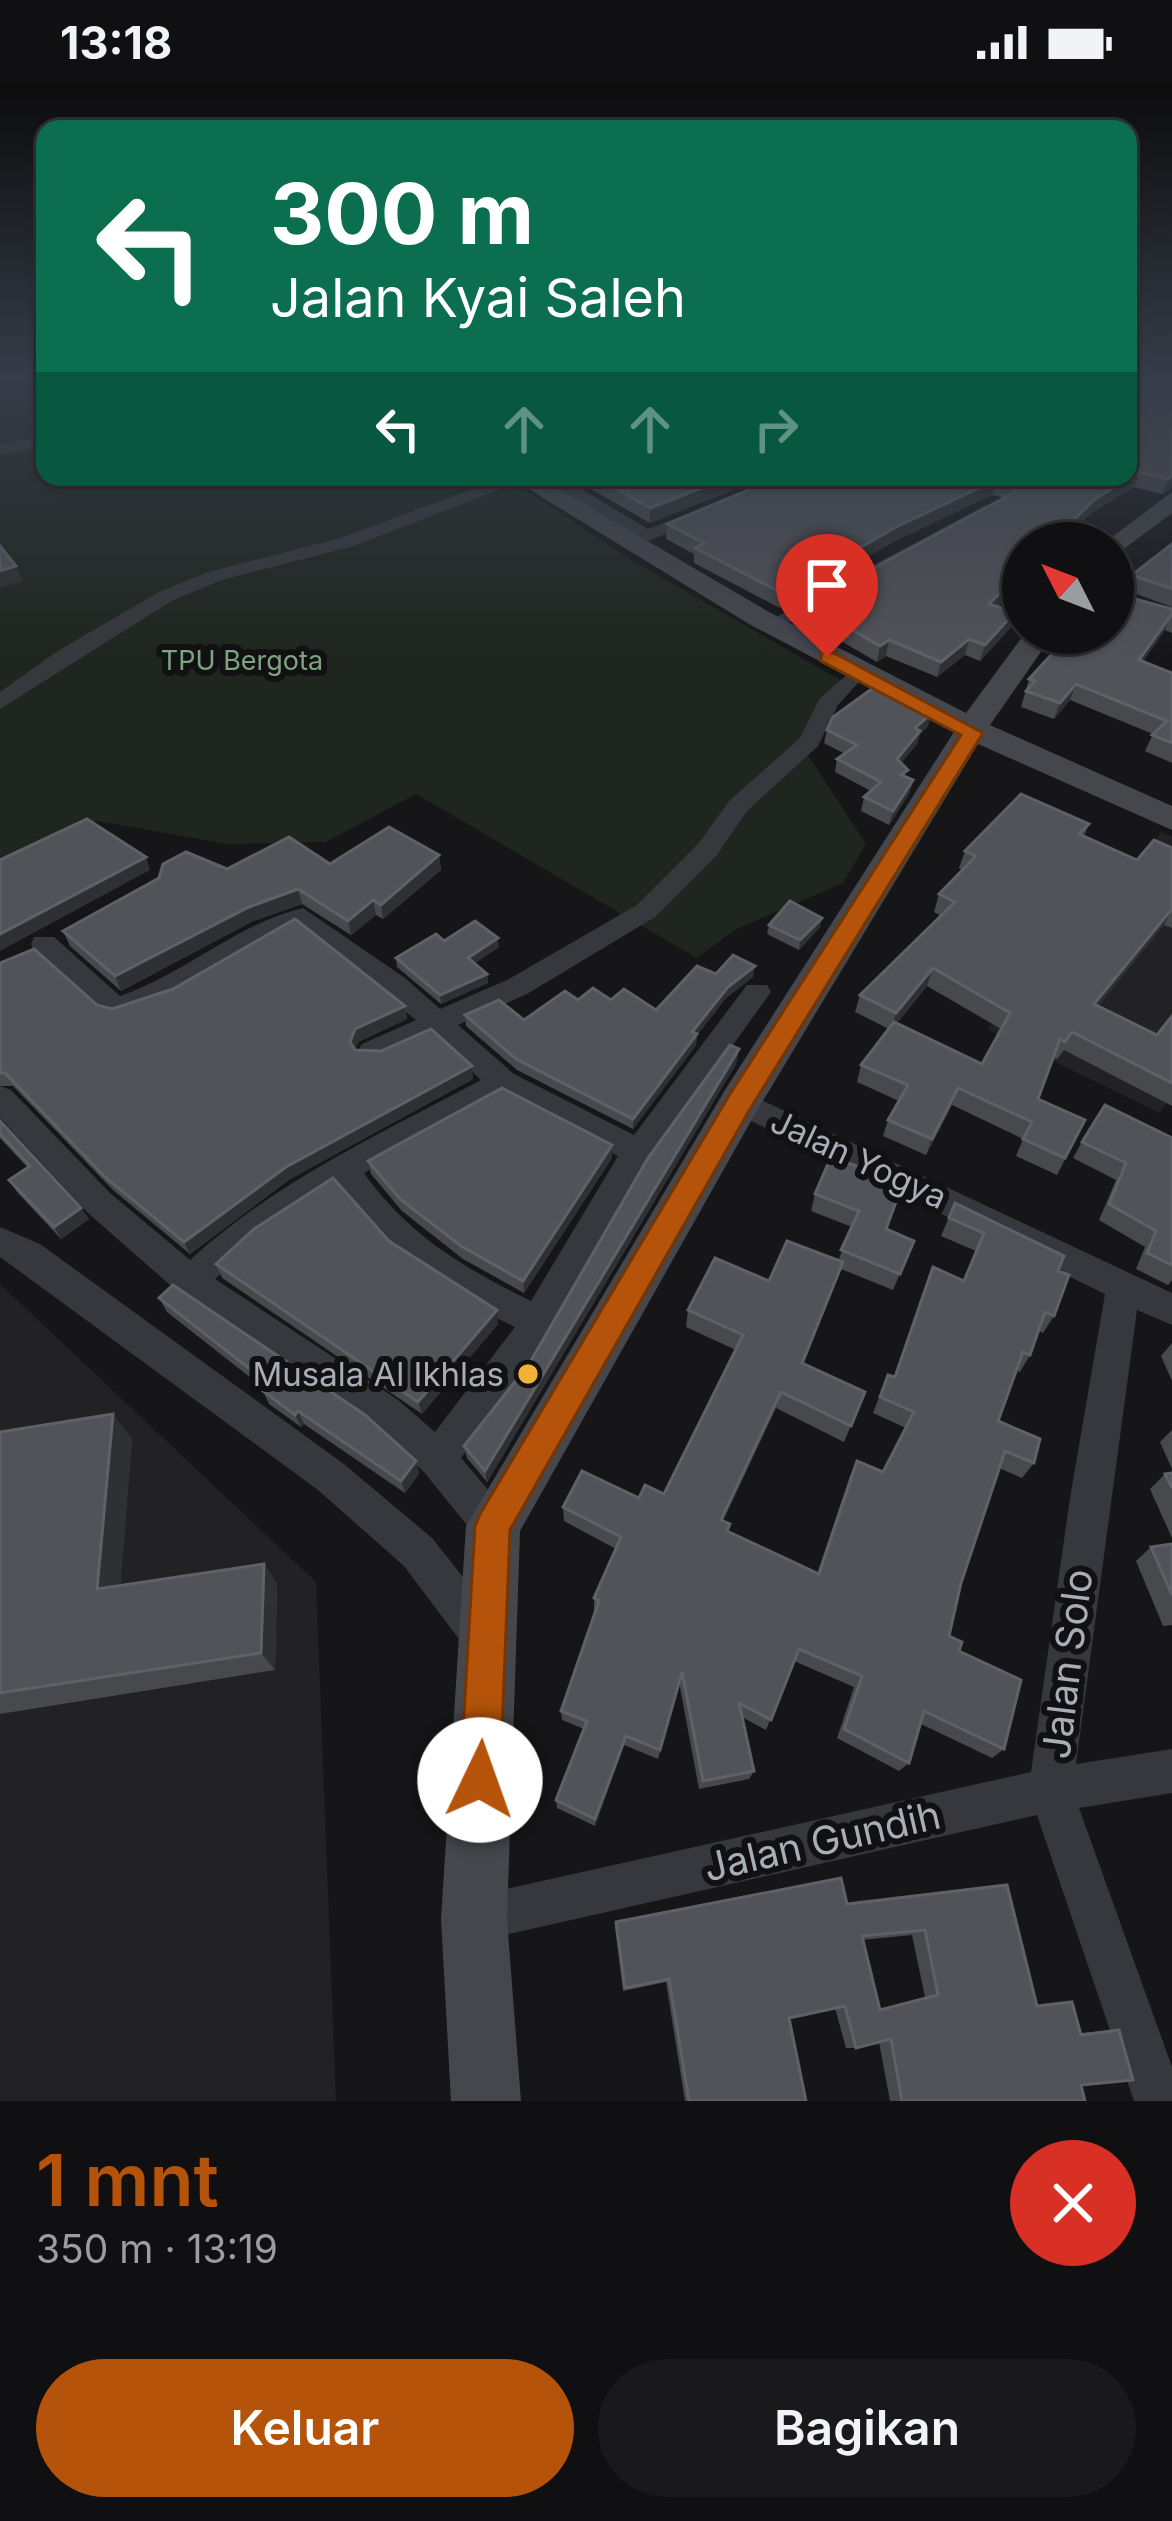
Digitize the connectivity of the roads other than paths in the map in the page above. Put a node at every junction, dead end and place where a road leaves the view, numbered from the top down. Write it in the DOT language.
graph roads {
  1 [pos="498,486"];
  2 [pos="538,486"];
  3 [pos="566,486"];
  4 [pos="1172,500"];
  5 [pos="1000,503"];
  6 [pos="711,510"];
  7 [pos="1134,532"];
  8 [pos="637,540"];
  9 [pos="769,626"];
  10 [pos="1026,654"];
  11 [pos="857,672"];
  12 [pos="0,702"];
  13 [pos="972,733"];
  14 [pos="1172,819"];
  15 [pos="15,960"];
  16 [pos="757,992"];
  17 [pos="437,1021"];
  18 [pos="371,1052"];
  19 [pos="502,1082"];
  20 [pos="0,1098"];
  21 [pos="740,1102"];
  22 [pos="639,1152"];
  23 [pos="344,1170"];
  24 [pos="0,1241"];
  25 [pos="190,1280"];
  26 [pos="1124,1285"];
  27 [pos="1172,1310"];
  28 [pos="537,1321"];
  29 [pos="437,1459"];
  30 [pos="493,1526"];
  31 [pos="487,1641"];
  32 [pos="1172,1771"];
  33 [pos="1051,1790"];
  34 [pos="473,1919"];
  35 [pos="486,2101"];
  36 [pos="1159,2101"];
  1 -- 12 [label="street"];
  2 -- 8 [label="main road"];
  3 -- 8 [label="street"];
  4 -- 7 [label="main road"];
  5 -- 9 [label="street"];
  6 -- 8 [label="street"];
  8 -- 9 [label="main road"];
  9 -- 11 [label="main road"];
  10 -- 13 [label="main road"];
  11 -- 13 [label="main road"];
  11 -- 17 [label="street"];
  13 -- 14 [label="main road"];
  13 -- 21 [label="main road"];
  15 -- 17 [label="street"];
  16 -- 22 [label="street"];
  17 -- 18 [label="street"];
  17 -- 19 [label="street"];
  19 -- 22 [label="street"];
  19 -- 23 [label="street"];
  20 -- 25 [label="street"];
  21 -- 26 [label="street, Jalan Yogya"];
  21 -- 30 [label="main road"];
  22 -- 28 [label="street"];
  23 -- 25 [label="street"];
  23 -- 28 [label="street"];
  24 -- 31 [label="street"];
  25 -- 29 [label="street"];
  26 -- 27 [label="street, Jalan Yogya"];
  26 -- 33 [label="street, Jalan Solo"];
  28 -- 29 [label="street"];
  29 -- 30 [label="street"];
  30 -- 31 [label="main road"];
  31 -- 34 [label="main road"];
  32 -- 33 [label="street, Jalan Gundih"];
  33 -- 34 [label="street, Jalan Gundih"];
  33 -- 36 [label="street, Jalan Solo"];
  34 -- 35 [label="main road"];
}
